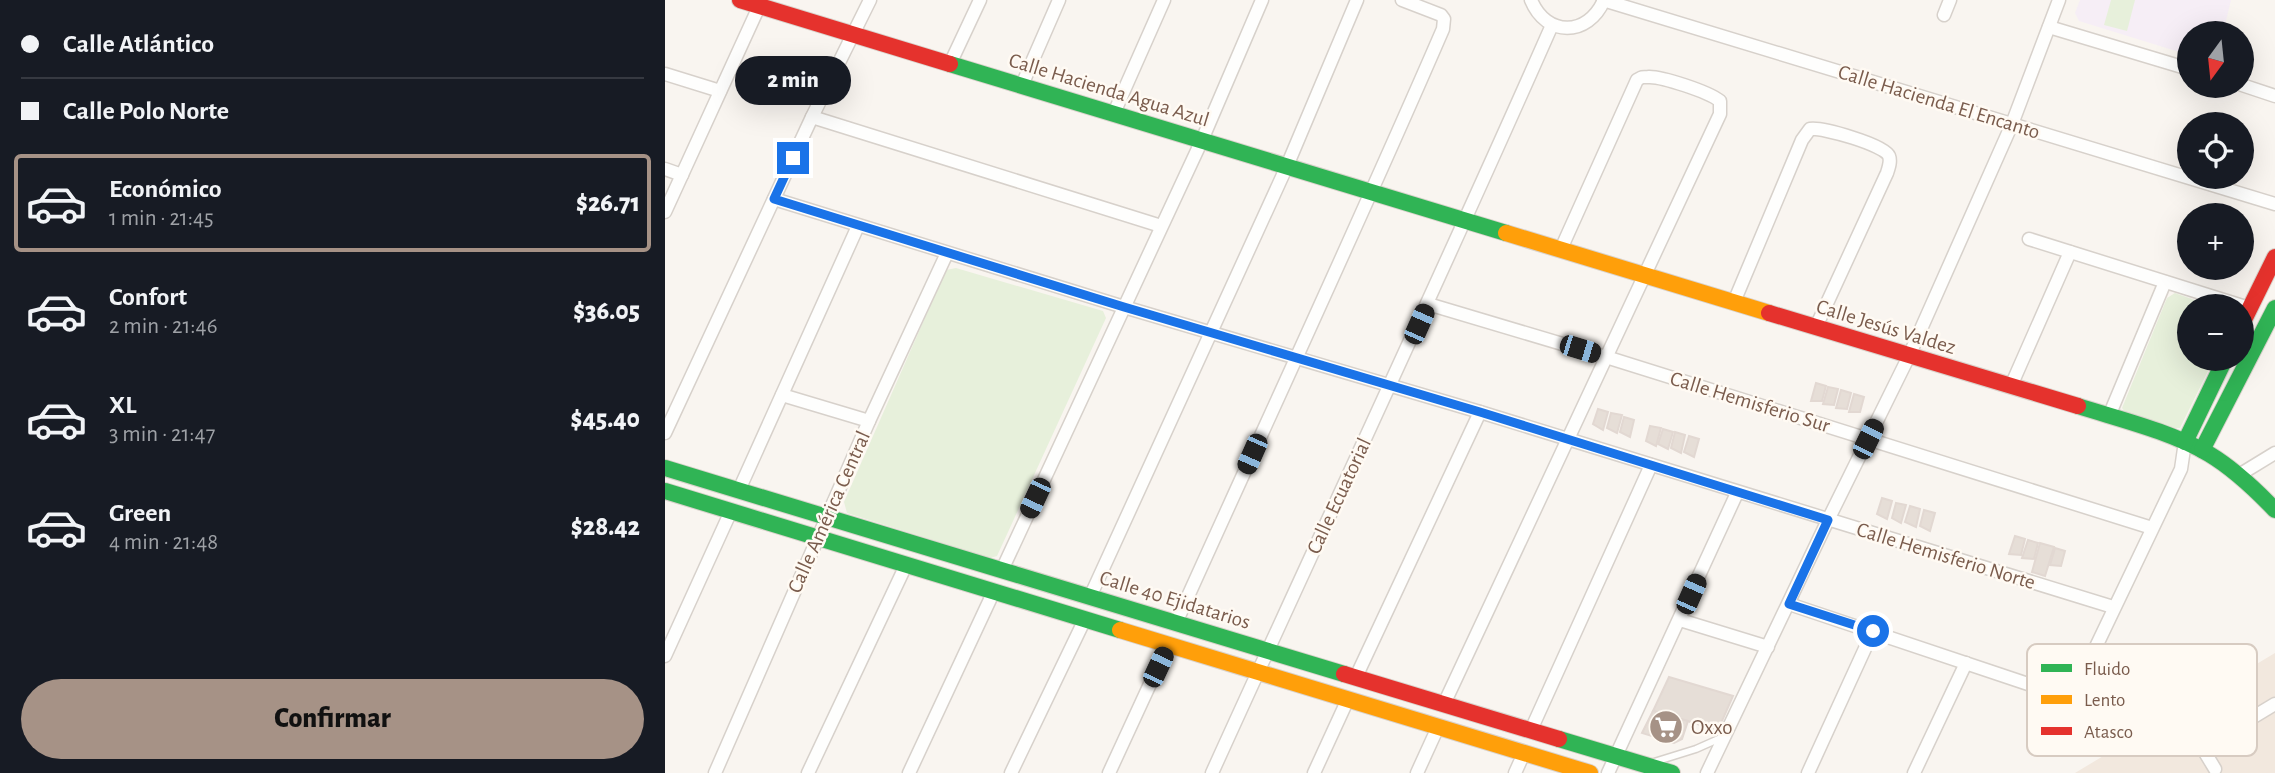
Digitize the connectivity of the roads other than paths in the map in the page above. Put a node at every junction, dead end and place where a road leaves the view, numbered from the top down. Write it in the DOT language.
graph roads {
  1 [pos="740,0"];
  2 [pos="870,0"];
  3 [pos="980,0"];
  4 [pos="1059,0"];
  5 [pos="1164,0"];
  6 [pos="1262,0"];
  7 [pos="1357,0"];
  8 [pos="1402,0"];
  9 [pos="1531,0"];
  10 [pos="1604,0"];
  11 [pos="1950,0"];
  12 [pos="2059,0"];
  13 [pos="761,3"];
  14 [pos="1944,15"];
  15 [pos="1552,25"];
  16 [pos="2049,27"];
  17 [pos="855,35"];
  18 [pos="950,64"];
  19 [pos="2177,65"];
  20 [pos="665,74"];
  21 [pos="1021,85"];
  22 [pos="2254,89"];
  23 [pos="720,91"];
  24 [pos="2275,96"];
  25 [pos="1114,113"];
  26 [pos="813,117"];
  27 [pos="2012,124"];
  28 [pos="1202,140"];
  29 [pos="1287,166"];
  30 [pos="665,170"];
  31 [pos="682,175"];
  32 [pos="1373,192"];
  33 [pos="774,199"];
  34 [pos="2275,204"];
  35 [pos="665,212"];
  36 [pos="1466,220"];
  37 [pos="858,226"];
  38 [pos="1161,226"];
  39 [pos="2029,239"];
  40 [pos="1561,249"];
  41 [pos="2070,252"];
  42 [pos="947,253"];
  43 [pos="2275,257"];
  44 [pos="1645,275"];
  45 [pos="2165,282"];
  46 [pos="2204,294"];
  47 [pos="2254,298"];
  48 [pos="1734,302"];
  49 [pos="1428,304"];
  50 [pos="1124,307"];
  51 [pos="2274,312"];
  52 [pos="1816,327"];
  53 [pos="1211,333"];
  54 [pos="1909,356"];
  55 [pos="1295,357"];
  56 [pos="1606,357"];
  57 [pos="2219,371"];
  58 [pos="1391,385"];
  59 [pos="2011,386"];
  60 [pos="782,395"];
  61 [pos="1480,412"];
  62 [pos="2109,416"];
  63 [pos="869,421"];
  64 [pos="665,433"];
  65 [pos="1868,439"];
  66 [pos="1568,440"];
  67 [pos="2185,442"];
  68 [pos="2202,450"];
  69 [pos="2275,453"];
  70 [pos="1651,465"];
  71 [pos="665,468"];
  72 [pos="2181,469"];
  73 [pos="2239,475"];
  74 [pos="665,491"];
  75 [pos="739,491"];
  76 [pos="1737,493"];
  77 [pos="2275,510"];
  78 [pos="731,511"];
  79 [pos="827,517"];
  80 [pos="1828,520"];
  81 [pos="2152,528"];
  82 [pos="818,538"];
  83 [pos="906,565"];
  84 [pos="1002,570"];
  85 [pos="994,591"];
  86 [pos="1090,597"];
  87 [pos="1789,604"];
  88 [pos="2113,607"];
  89 [pos="1084,619"];
  90 [pos="1679,620"];
  91 [pos="1176,623"];
  92 [pos="1873,631"];
  93 [pos="2096,644"];
  94 [pos="1168,645"];
  95 [pos="1768,647"];
  96 [pos="1267,650"];
  97 [pos="665,656"];
  98 [pos="1966,663"];
  99 [pos="1258,672"];
  100 [pos="1356,677"];
  101 [pos="2027,684"];
  102 [pos="1347,699"];
  103 [pos="1444,704"];
  104 [pos="2275,704"];
  105 [pos="2257,715"];
  106 [pos="1438,727"];
  107 [pos="1531,730"];
  108 [pos="1724,736"];
  109 [pos="1524,753"];
  110 [pos="1615,756"];
  111 [pos="2207,756"];
  112 [pos="1644,764"];
  113 [pos="2215,769"];
  114 [pos="715,773"];
  115 [pos="808,773"];
  116 [pos="909,773"];
  117 [pos="1011,773"];
  118 [pos="1109,773"];
  119 [pos="1212,773"];
  120 [pos="1314,773"];
  121 [pos="1417,773"];
  122 [pos="1514,773"];
  123 [pos="1590,773"];
  124 [pos="1608,773"];
  125 [pos="1672,773"];
  126 [pos="1707,773"];
  127 [pos="1808,773"];
  128 [pos="1914,773"];
  1 -- 13 [label="main road, Calle Hacienda Agua Azul"];
  2 -- 17 [label="street"];
  3 -- 18 [label="street"];
  4 -- 21 [label="street"];
  5 -- 25 [label="street"];
  6 -- 28 [label="street"];
  7 -- 29 [label="street"];
  8 -- 32 [label="street"];
  9 -- 15 [label="street"];
  10 -- 15 [label="street"];
  10 -- 27 [label="street, Calle Hacienda El Encanto"];
  11 -- 14 [label="street"];
  12 -- 16 [label="street"];
  13 -- 17 [label="main road, Calle Hacienda Agua Azul"];
  13 -- 23 [label="street"];
  15 -- 36 [label="street, Calle Ecuatorial"];
  16 -- 19 [label="street"];
  16 -- 27 [label="street"];
  17 -- 18 [label="main road, Calle Hacienda Agua Azul"];
  17 -- 26 [label="street"];
  18 -- 21 [label="main road, Calle Hacienda Agua Azul"];
  20 -- 23 [label="street"];
  21 -- 25 [label="main road, Calle Hacienda Agua Azul"];
  22 -- 24 [label="street"];
  23 -- 31 [label="street"];
  25 -- 28 [label="main road, Calle Hacienda Agua Azul"];
  26 -- 33 [label="street"];
  26 -- 38 [label="street"];
  27 -- 34 [label="street, Calle Hacienda El Encanto"];
  27 -- 54 [label="street"];
  28 -- 29 [label="main road, Calle Hacienda Agua Azul"];
  28 -- 38 [label="street"];
  29 -- 32 [label="main road, Calle Hacienda Agua Azul"];
  29 -- 53 [label="street"];
  30 -- 31 [label="street"];
  31 -- 35 [label="street"];
  32 -- 36 [label="main road, Calle Hacienda Agua Azul"];
  32 -- 55 [label="street"];
  33 -- 37 [label="street, Calle Hemisferio Norte"];
  33 -- 64 [label="street"];
  36 -- 40 [label="main road, Calle Jesús Valdez"];
  36 -- 49 [label="street, Calle Ecuatorial"];
  37 -- 42 [label="street, Calle Hemisferio Norte"];
  37 -- 60 [label="street"];
  38 -- 50 [label="street"];
  39 -- 41 [label="street"];
  40 -- 44 [label="main road, Calle Jesús Valdez"];
  40 -- 44 [label="street"];
  41 -- 45 [label="street"];
  41 -- 59 [label="street"];
  42 -- 50 [label="street, Calle Hemisferio Norte"];
  42 -- 63 [label="street, Calle América Central"];
  43 -- 47 [label="main road"];
  44 -- 48 [label="main road, Calle Jesús Valdez"];
  44 -- 56 [label="street"];
  45 -- 46 [label="street"];
  45 -- 62 [label="street"];
  48 -- 52 [label="main road, Calle Jesús Valdez"];
  48 -- 52 [label="street"];
  49 -- 56 [label="street, Calle Hemisferio Sur"];
  49 -- 58 [label="street, Calle Ecuatorial"];
  50 -- 53 [label="street, Calle Hemisferio Norte"];
  50 -- 84 [label="street"];
  51 -- 68 [label="main road"];
  52 -- 54 [label="main road, Calle Jesús Valdez"];
  53 -- 55 [label="street, Calle Hemisferio Norte"];
  53 -- 86 [label="street"];
  54 -- 59 [label="main road, Calle Jesús Valdez"];
  54 -- 65 [label="street"];
  55 -- 58 [label="street, Calle Hemisferio Norte"];
  55 -- 91 [label="street"];
  56 -- 65 [label="street, Calle Hemisferio Sur"];
  56 -- 66 [label="street"];
  57 -- 67 [label="main road"];
  58 -- 61 [label="street, Calle Hemisferio Norte"];
  58 -- 96 [label="street, Calle Ecuatorial"];
  59 -- 62 [label="main road, Calle Jesús Valdez"];
  60 -- 63 [label="street"];
  60 -- 75 [label="street"];
  61 -- 66 [label="street, Calle Hemisferio Norte"];
  61 -- 100 [label="street"];
  62 -- 67 [label="main road, Calle Jesús Valdez"];
  63 -- 79 [label="street, Calle América Central"];
  65 -- 80 [label="street"];
  65 -- 81 [label="street, Calle Hemisferio Sur"];
  66 -- 70 [label="street, Calle Hemisferio Norte"];
  66 -- 103 [label="street"];
  67 -- 68 [label="main road, Calle Jesús Valdez"];
  67 -- 72 [label="street"];
  68 -- 72 [label="street"];
  68 -- 73 [label="main road, Calle Jesús Valdez"];
  69 -- 73 [label="street"];
  70 -- 76 [label="street, Calle Hemisferio Norte"];
  70 -- 107 [label="street"];
  71 -- 75 [label="main road, Calle 40 Ejidatarios"];
  72 -- 81 [label="street"];
  73 -- 77 [label="main road, Calle Jesús Valdez"];
  74 -- 78 [label="main road"];
  75 -- 79 [label="main road, Calle 40 Ejidatarios"];
  76 -- 80 [label="street, Calle Hemisferio Norte"];
  76 -- 90 [label="street"];
  78 -- 82 [label="main road"];
  78 -- 97 [label="street"];
  79 -- 82 [label="street, Calle América Central"];
  79 -- 84 [label="main road, Calle 40 Ejidatarios"];
  80 -- 87 [label="street"];
  80 -- 88 [label="street, Calle Hemisferio Norte"];
  81 -- 88 [label="street"];
  82 -- 83 [label="main road"];
  82 -- 114 [label="street, Calle América Central"];
  83 -- 85 [label="main road"];
  83 -- 115 [label="street"];
  84 -- 86 [label="main road, Calle 40 Ejidatarios"];
  85 -- 89 [label="main road"];
  85 -- 116 [label="street"];
  86 -- 91 [label="main road, Calle 40 Ejidatarios"];
  87 -- 92 [label="street"];
  87 -- 95 [label="street"];
  88 -- 93 [label="street"];
  89 -- 94 [label="main road"];
  89 -- 117 [label="street"];
  90 -- 95 [label="street"];
  90 -- 110 [label="street"];
  91 -- 96 [label="main road, Calle 40 Ejidatarios"];
  92 -- 98 [label="street"];
  92 -- 127 [label="street"];
  94 -- 99 [label="main road"];
  94 -- 118 [label="street"];
  95 -- 108 [label="street"];
  96 -- 99 [label="street, Calle Ecuatorial"];
  96 -- 100 [label="main road, Calle 40 Ejidatarios"];
  98 -- 101 [label="street"];
  98 -- 128 [label="street"];
  99 -- 102 [label="main road"];
  99 -- 119 [label="street, Calle Ecuatorial"];
  100 -- 103 [label="main road, Calle 40 Ejidatarios"];
  102 -- 106 [label="main road"];
  102 -- 120 [label="street"];
  103 -- 107 [label="main road, Calle 40 Ejidatarios"];
  104 -- 105 [label="street"];
  106 -- 109 [label="main road"];
  106 -- 121 [label="street"];
  107 -- 110 [label="main road, Calle 40 Ejidatarios"];
  108 -- 112 [label="lane"];
  108 -- 126 [label="street"];
  109 -- 122 [label="street"];
  109 -- 123 [label="main road"];
  110 -- 112 [label="main road, Calle 40 Ejidatarios"];
  110 -- 124 [label="street"];
  111 -- 113 [label="street"];
  112 -- 125 [label="main road, Calle 40 Ejidatarios"];
}
